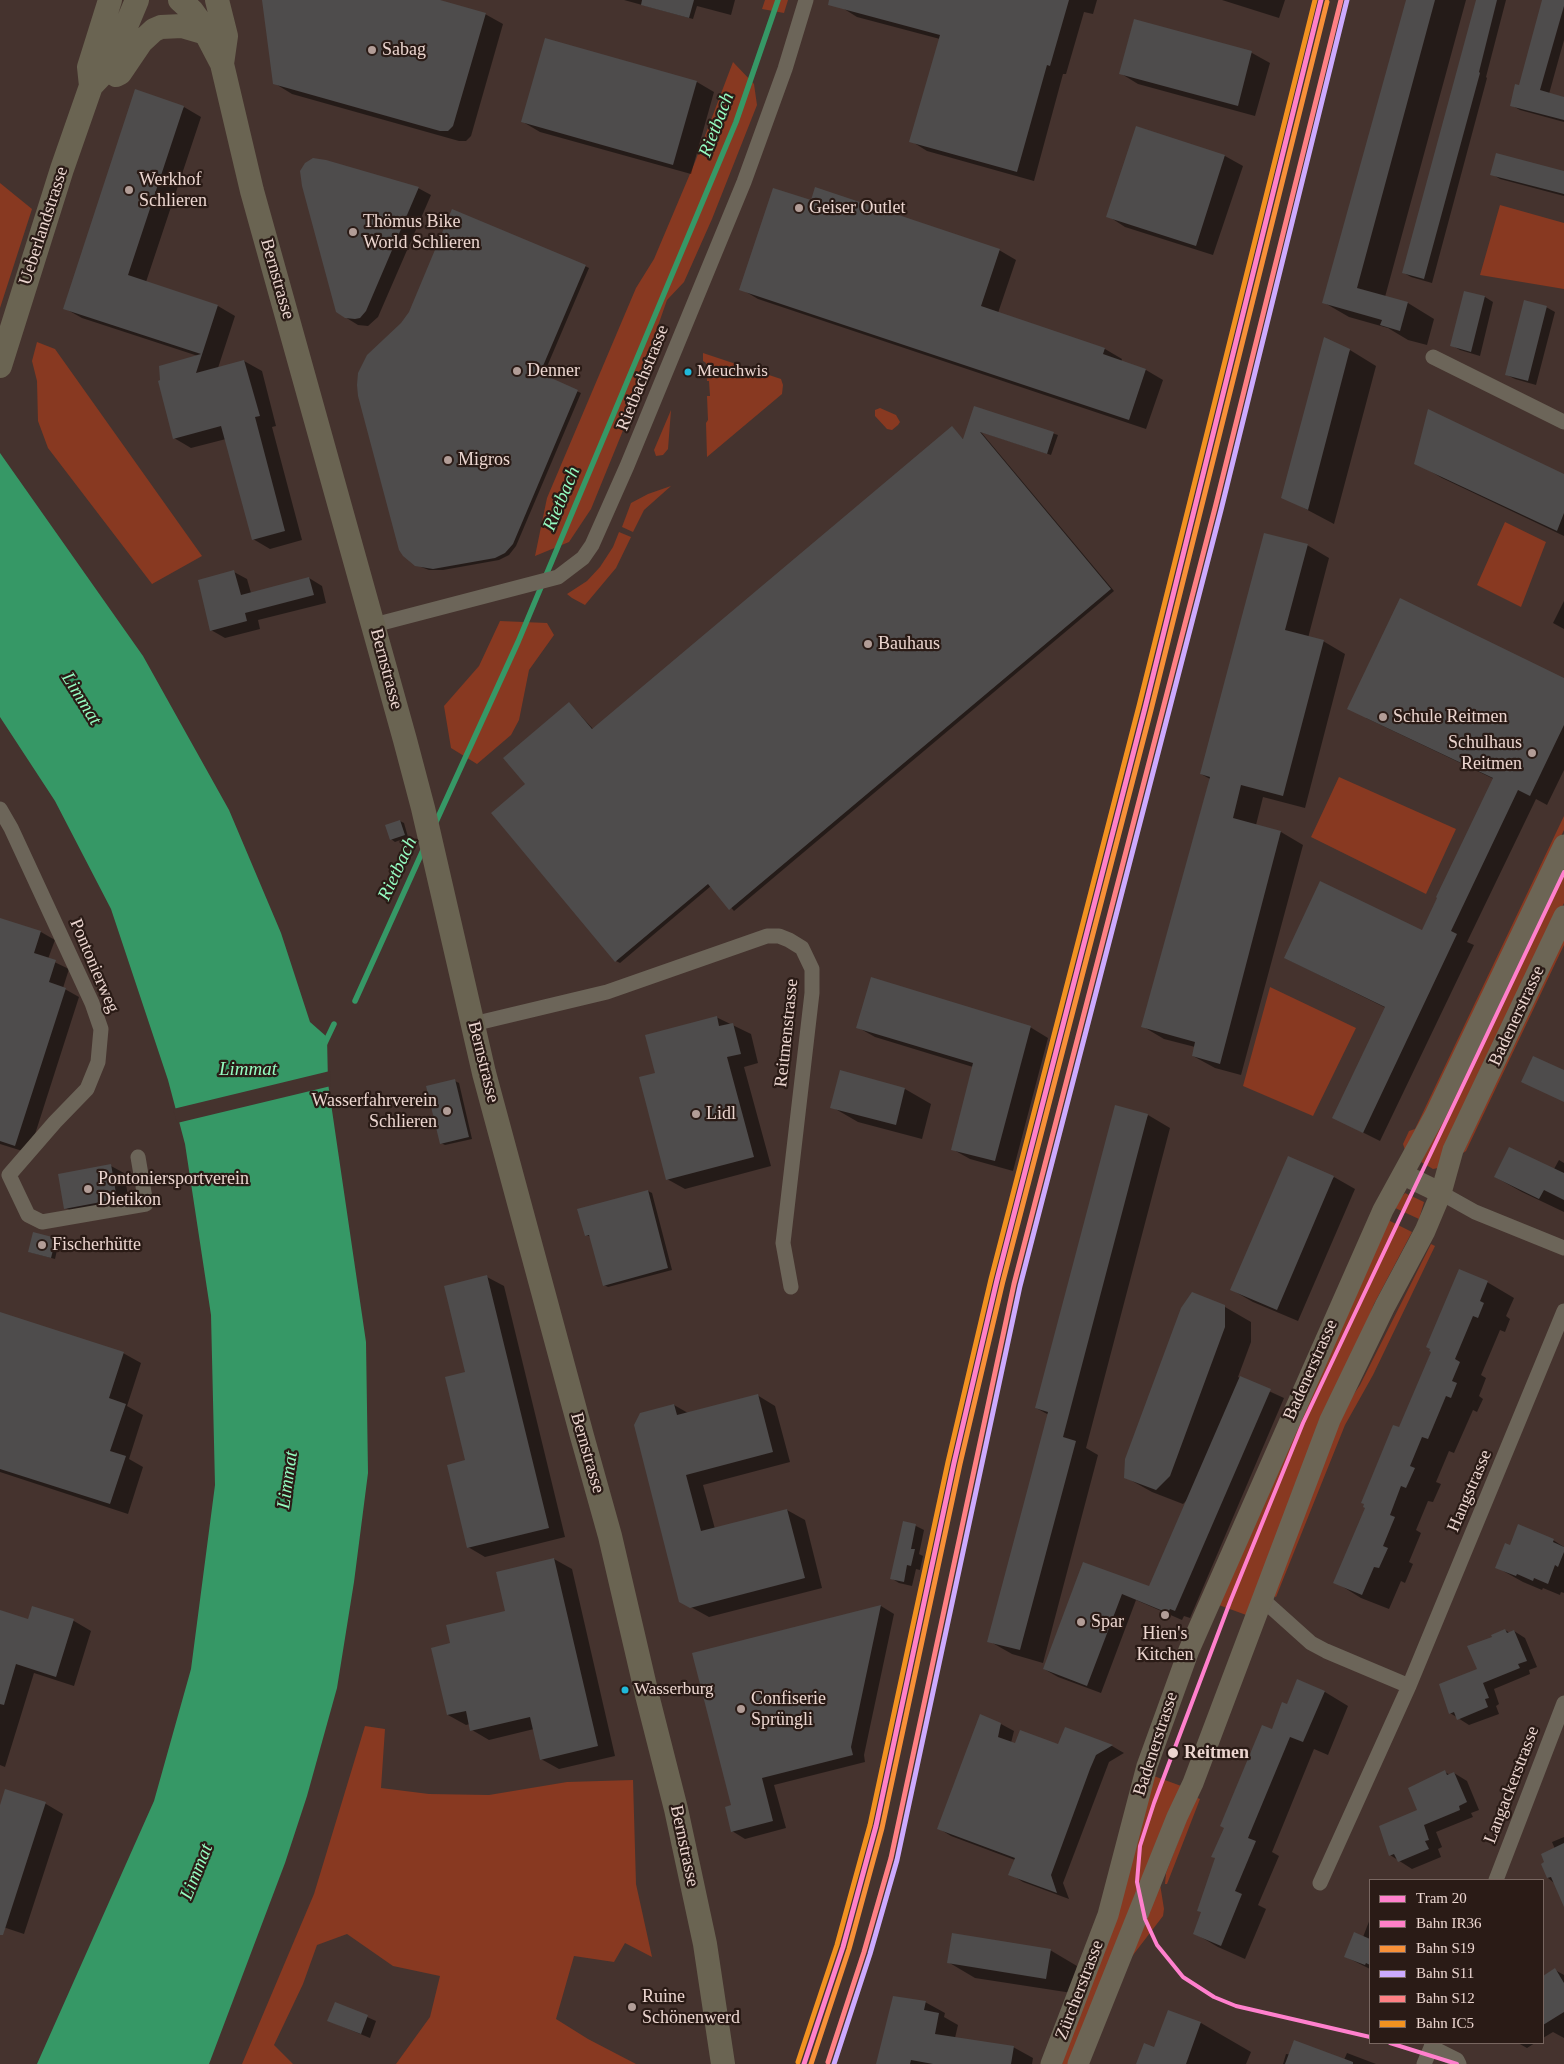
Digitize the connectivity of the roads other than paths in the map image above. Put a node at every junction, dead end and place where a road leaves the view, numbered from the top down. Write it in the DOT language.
graph roads {
  1 [pos="110,0"];
  2 [pos="137,0"];
  3 [pos="180,0"];
  4 [pos="217,0"];
  5 [pos="806,0"];
  6 [pos="206,33"];
  7 [pos="222,64"];
  8 [pos="91,86"];
  9 [pos="1433,357"];
  10 [pos="0,366"];
  11 [pos="1564,422"];
  12 [pos="374,625"];
  13 [pos="0,809"];
  14 [pos="1564,845"];
  15 [pos="1564,916"];
  16 [pos="473,1024"];
  17 [pos="138,1157"];
  18 [pos="1404,1175"];
  19 [pos="1441,1193"];
  20 [pos="1564,1248"];
  21 [pos="791,1287"];
  22 [pos="1564,1311"];
  23 [pos="1262,1600"];
  24 [pos="1409,1686"];
  25 [pos="1564,1704"];
  26 [pos="1496,1879"];
  27 [pos="1320,1882"];
  28 [pos="1108,1915"];
  29 [pos="1126,1946"];
  30 [pos="1432,2045"];
  31 [pos="723,2064"];
  32 [pos="1051,2064"];
  33 [pos="1078,2064"];
  34 [pos="1424,2064"];
  35 [pos="1459,2064"];
  1 -- 8 [label="main road, Ueberlandstrasse"];
  2 -- 8 [label="main road, Ueberlandstrasse"];
  3 -- 6 [label="main road, Bernstrasse"];
  4 -- 7 [label="main road, Bernstrasse"];
  5 -- 12 [label="street, Rietbachstrasse"];
  6 -- 7 [label="main road, Bernstrasse"];
  6 -- 8 [label="main road"];
  7 -- 12 [label="main road, Bernstrasse"];
  8 -- 10 [label="main road, Ueberlandstrasse"];
  9 -- 11 [label="street"];
  12 -- 16 [label="main road, Bernstrasse"];
  13 -- 17 [label="street, Pontonierweg"];
  14 -- 18 [label="main road, Badenerstrasse"];
  15 -- 19 [label="main road, Badenerstrasse"];
  16 -- 21 [label="street, Reitmenstrasse"];
  16 -- 31 [label="main road, Bernstrasse"];
  18 -- 19 [label="main road"];
  18 -- 28 [label="main road, Badenerstrasse"];
  19 -- 20 [label="street"];
  19 -- 23 [label="main road, Badenerstrasse"];
  22 -- 24 [label="street, Hangstrasse"];
  23 -- 24 [label="street"];
  23 -- 29 [label="main road, Badenerstrasse"];
  24 -- 27 [label="street, Hangstrasse"];
  25 -- 26 [label="street, Langackerstrasse"];
  28 -- 32 [label="main road, Zürcherstrasse"];
  29 -- 33 [label="main road, Zürcherstrasse"];
  30 -- 34 [label="street"];
  30 -- 35 [label="street"];
}
